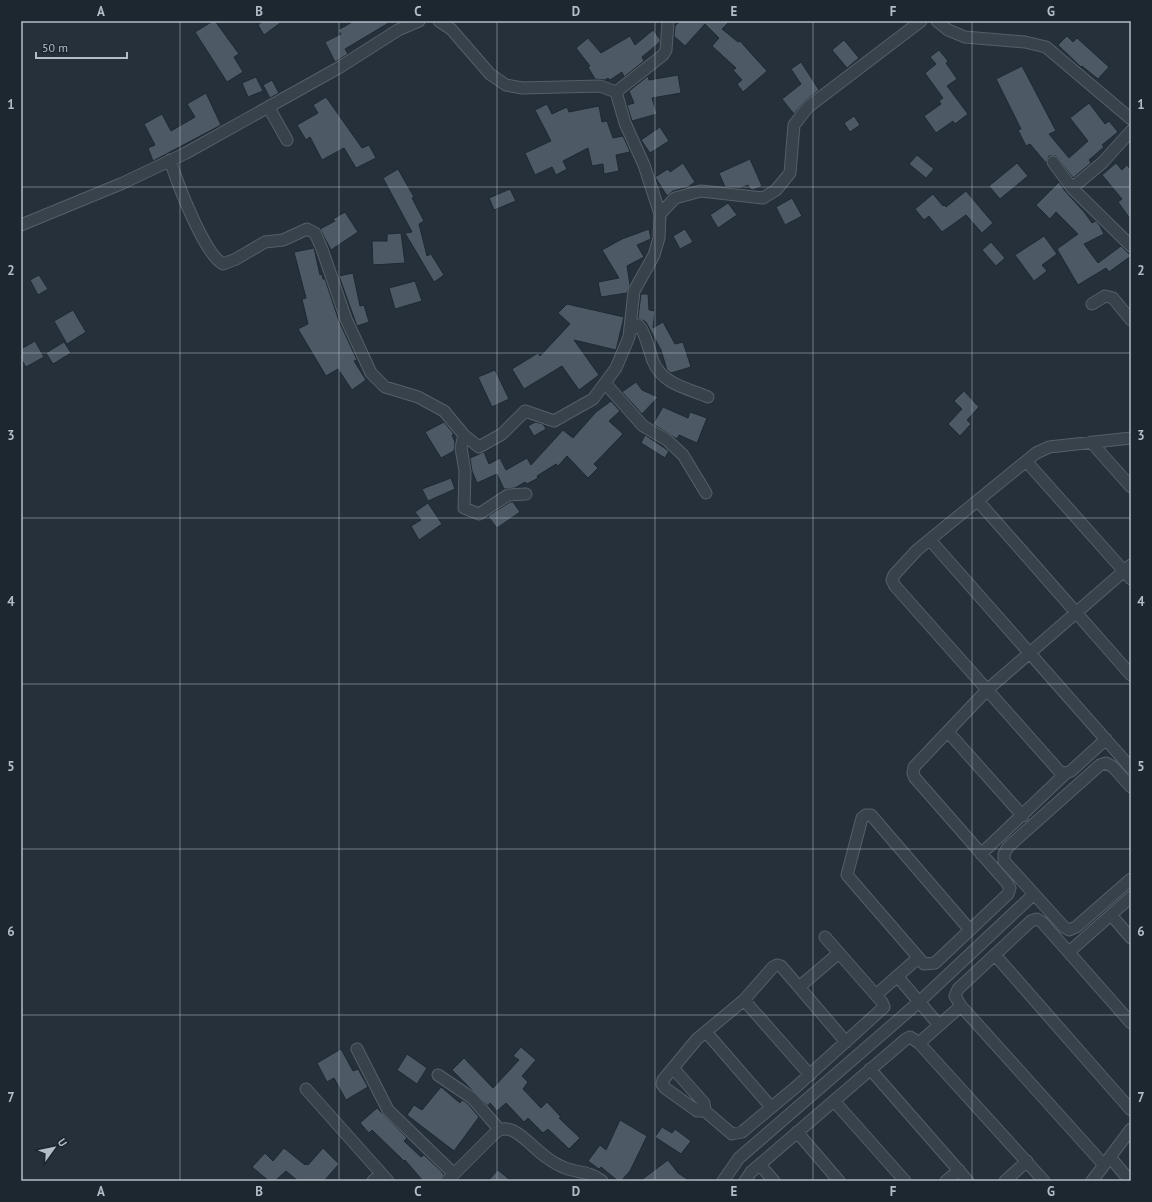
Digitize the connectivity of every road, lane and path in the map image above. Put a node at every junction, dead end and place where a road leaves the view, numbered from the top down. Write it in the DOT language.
graph roads {
  1 [pos="419,21"];
  2 [pos="668,21"];
  3 [pos="920,21"];
  4 [pos="937,21"];
  5 [pos="446,22"];
  6 [pos="616,92"];
  7 [pos="269,108"];
  8 [pos="1131,119"];
  9 [pos="1131,131"];
  10 [pos="287,140"];
  11 [pos="170,160"];
  12 [pos="1053,162"];
  13 [pos="1072,188"];
  14 [pos="660,214"];
  15 [pos="21,225"];
  16 [pos="1131,246"];
  17 [pos="1092,304"];
  18 [pos="1131,320"];
  19 [pos="631,330"];
  20 [pos="605,383"];
  21 [pos="708,396"];
  22 [pos="464,435"];
  23 [pos="1131,438"];
  24 [pos="1091,442"];
  25 [pos="1026,461"];
  26 [pos="1131,487"];
  27 [pos="706,493"];
  28 [pos="526,494"];
  29 [pos="978,501"];
  30 [pos="930,540"];
  31 [pos="1129,572"];
  32 [pos="1076,613"];
  33 [pos="1030,653"];
  34 [pos="1131,675"];
  35 [pos="987,690"];
  36 [pos="948,732"];
  37 [pos="1106,739"];
  38 [pos="1131,768"];
  39 [pos="1066,773"];
  40 [pos="1131,787"];
  41 [pos="1023,816"];
  42 [pos="981,854"];
  43 [pos="1131,879"];
  44 [pos="1034,894"];
  45 [pos="1131,897"];
  46 [pos="1111,915"];
  47 [pos="970,930"];
  48 [pos="824,937"];
  49 [pos="1131,938"];
  50 [pos="1069,952"];
  51 [pos="839,953"];
  52 [pos="995,955"];
  53 [pos="918,958"];
  54 [pos="897,976"];
  55 [pos="799,987"];
  56 [pos="876,995"];
  57 [pos="744,1000"];
  58 [pos="918,1002"];
  59 [pos="961,1006"];
  60 [pos="1131,1023"];
  61 [pos="939,1025"];
  62 [pos="706,1032"];
  63 [pos="846,1042"];
  64 [pos="919,1043"];
  65 [pos="357,1049"];
  66 [pos="673,1068"];
  67 [pos="870,1069"];
  68 [pos="438,1075"];
  69 [pos="810,1075"];
  70 [pos="306,1088"];
  71 [pos="834,1101"];
  72 [pos="771,1108"];
  73 [pos="705,1110"];
  74 [pos="1131,1110"];
  75 [pos="499,1129"];
  76 [pos="1131,1129"];
  77 [pos="797,1132"];
  78 [pos="1027,1161"];
  79 [pos="1107,1161"];
  80 [pos="760,1165"];
  81 [pos="959,1170"];
  82 [pos="451,1177"];
  83 [pos="381,1179"];
  84 [pos="602,1181"];
  85 [pos="723,1181"];
  86 [pos="745,1181"];
  87 [pos="774,1181"];
  88 [pos="839,1181"];
  89 [pos="905,1181"];
  90 [pos="946,1181"];
  91 [pos="968,1181"];
  92 [pos="1005,1181"];
  93 [pos="1044,1181"];
  94 [pos="1092,1181"];
  95 [pos="1130,1181"];
  1 -- 7 [label="street"];
  2 -- 6 [label="street"];
  3 -- 14 [label="street"];
  4 -- 8 [label="street"];
  5 -- 6 [label="street"];
  6 -- 14 [label="street"];
  7 -- 10 [label="street"];
  7 -- 11 [label="street"];
  9 -- 13 [label="street"];
  11 -- 15 [label="street"];
  11 -- 22 [label="street"];
  12 -- 13 [label="street"];
  13 -- 16 [label="street"];
  14 -- 19 [label="street"];
  17 -- 18 [label="street"];
  19 -- 20 [label="street"];
  19 -- 21 [label="street"];
  20 -- 22 [label="street"];
  20 -- 27 [label="street"];
  22 -- 28 [label="street"];
  23 -- 24 [label="street"];
  24 -- 25 [label="street"];
  24 -- 26 [label="street"];
  25 -- 29 [label="street"];
  25 -- 31 [label="street"];
  29 -- 30 [label="street"];
  29 -- 32 [label="street"];
  30 -- 33 [label="street"];
  30 -- 35 [label="street"];
  31 -- 32 [label="street"];
  32 -- 33 [label="street"];
  32 -- 34 [label="street"];
  33 -- 35 [label="street"];
  33 -- 37 [label="street"];
  35 -- 36 [label="street"];
  35 -- 39 [label="street"];
  36 -- 41 [label="street"];
  36 -- 42 [label="street"];
  37 -- 38 [label="street"];
  37 -- 39 [label="street"];
  39 -- 41 [label="street"];
  40 -- 44 [label="street"];
  41 -- 42 [label="street"];
  42 -- 47 [label="street"];
  43 -- 44 [label="street"];
  44 -- 58 [label="street"];
  45 -- 46 [label="street"];
  46 -- 49 [label="street"];
  46 -- 50 [label="street"];
  47 -- 53 [label="street"];
  47 -- 53 [label="street"];
  48 -- 51 [label="street"];
  50 -- 52 [label="street"];
  50 -- 60 [label="street"];
  51 -- 55 [label="street"];
  51 -- 56 [label="street"];
  52 -- 59 [label="street"];
  52 -- 74 [label="street"];
  53 -- 54 [label="street"];
  54 -- 56 [label="street"];
  54 -- 58 [label="street"];
  55 -- 57 [label="street"];
  55 -- 63 [label="street"];
  56 -- 63 [label="street"];
  57 -- 62 [label="street"];
  57 -- 69 [label="street"];
  58 -- 61 [label="street"];
  58 -- 85 [label="street"];
  59 -- 61 [label="street"];
  59 -- 79 [label="street"];
  61 -- 64 [label="street"];
  62 -- 66 [label="street"];
  62 -- 72 [label="street"];
  63 -- 69 [label="street"];
  64 -- 67 [label="street"];
  64 -- 78 [label="street"];
  65 -- 82 [label="street"];
  66 -- 73 [label="street"];
  66 -- 73 [label="street"];
  67 -- 71 [label="street"];
  67 -- 81 [label="street"];
  68 -- 75 [label="street"];
  69 -- 72 [label="street"];
  70 -- 83 [label="street"];
  71 -- 77 [label="street"];
  71 -- 89 [label="street"];
  72 -- 73 [label="street"];
  75 -- 82 [label="street"];
  75 -- 84 [label="street"];
  76 -- 79 [label="street"];
  77 -- 80 [label="street"];
  77 -- 88 [label="street"];
  78 -- 92 [label="street"];
  78 -- 93 [label="street"];
  79 -- 94 [label="street"];
  79 -- 95 [label="street"];
  80 -- 86 [label="street"];
  80 -- 87 [label="street"];
  81 -- 90 [label="street"];
  81 -- 91 [label="street"];
}
